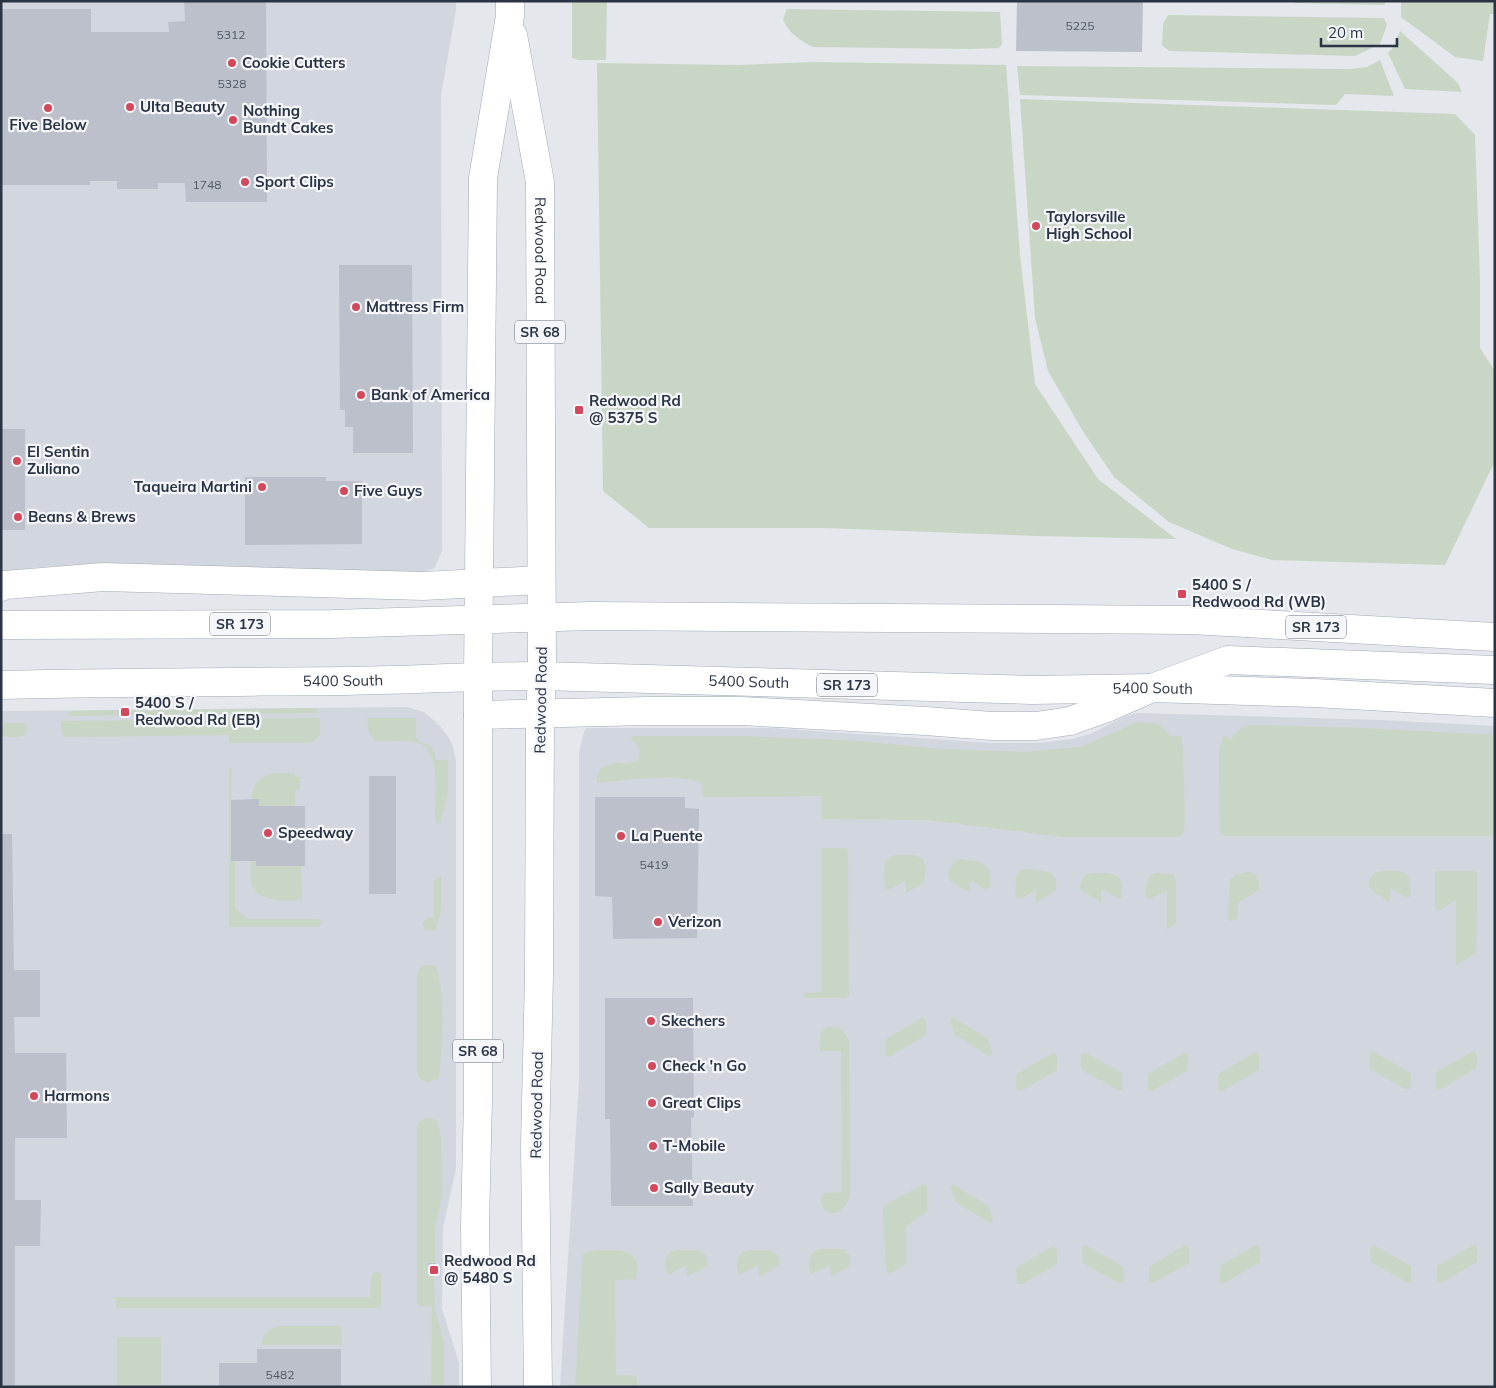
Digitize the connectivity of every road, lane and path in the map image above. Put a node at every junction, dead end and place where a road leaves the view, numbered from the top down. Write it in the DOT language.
graph roads {
  1 [pos="510,9"];
  2 [pos="541,580"];
  3 [pos="479,583"];
  4 [pos="1,587"];
  5 [pos="542,618"];
  6 [pos="479,620"];
  7 [pos="1,625"];
  8 [pos="1495,637"];
  9 [pos="1495,670"];
  10 [pos="478,676"];
  11 [pos="542,676"];
  12 [pos="1,685"];
  13 [pos="1152,688"];
  14 [pos="1495,703"];
  15 [pos="540,714"];
  16 [pos="478,716"];
  17 [pos="477,1387"];
  18 [pos="538,1387"];
  1 -- 2 [label="main road, Redwood Road / SR 68"];
  1 -- 3 [label="main road, Redwood Road / SR 68"];
  2 -- 3 [label="main road"];
  2 -- 5 [label="main road, Redwood Road / SR 68"];
  3 -- 4 [label="main road"];
  3 -- 6 [label="main road, Redwood Road / SR 68"];
  5 -- 6 [label="main road, SR 173"];
  5 -- 8 [label="main road, SR 173"];
  5 -- 11 [label="main road, Redwood Road / SR 68"];
  6 -- 7 [label="main road, SR 173"];
  6 -- 10 [label="main road, Redwood Road / SR 68"];
  9 -- 13 [label="main road"];
  10 -- 11 [label="main road, 5400 South / SR 173"];
  10 -- 12 [label="main road, 5400 South / SR 173"];
  10 -- 16 [label="main road, Redwood Road / SR 68"];
  11 -- 13 [label="main road, 5400 South / SR 173"];
  11 -- 15 [label="main road, Redwood Road / SR 68"];
  13 -- 14 [label="main road, 5400 South / SR 173"];
  13 -- 15 [label="main road"];
  15 -- 16 [label="main road"];
  15 -- 18 [label="main road, Redwood Road / SR 68"];
  16 -- 17 [label="main road, Redwood Road / SR 68"];
}
